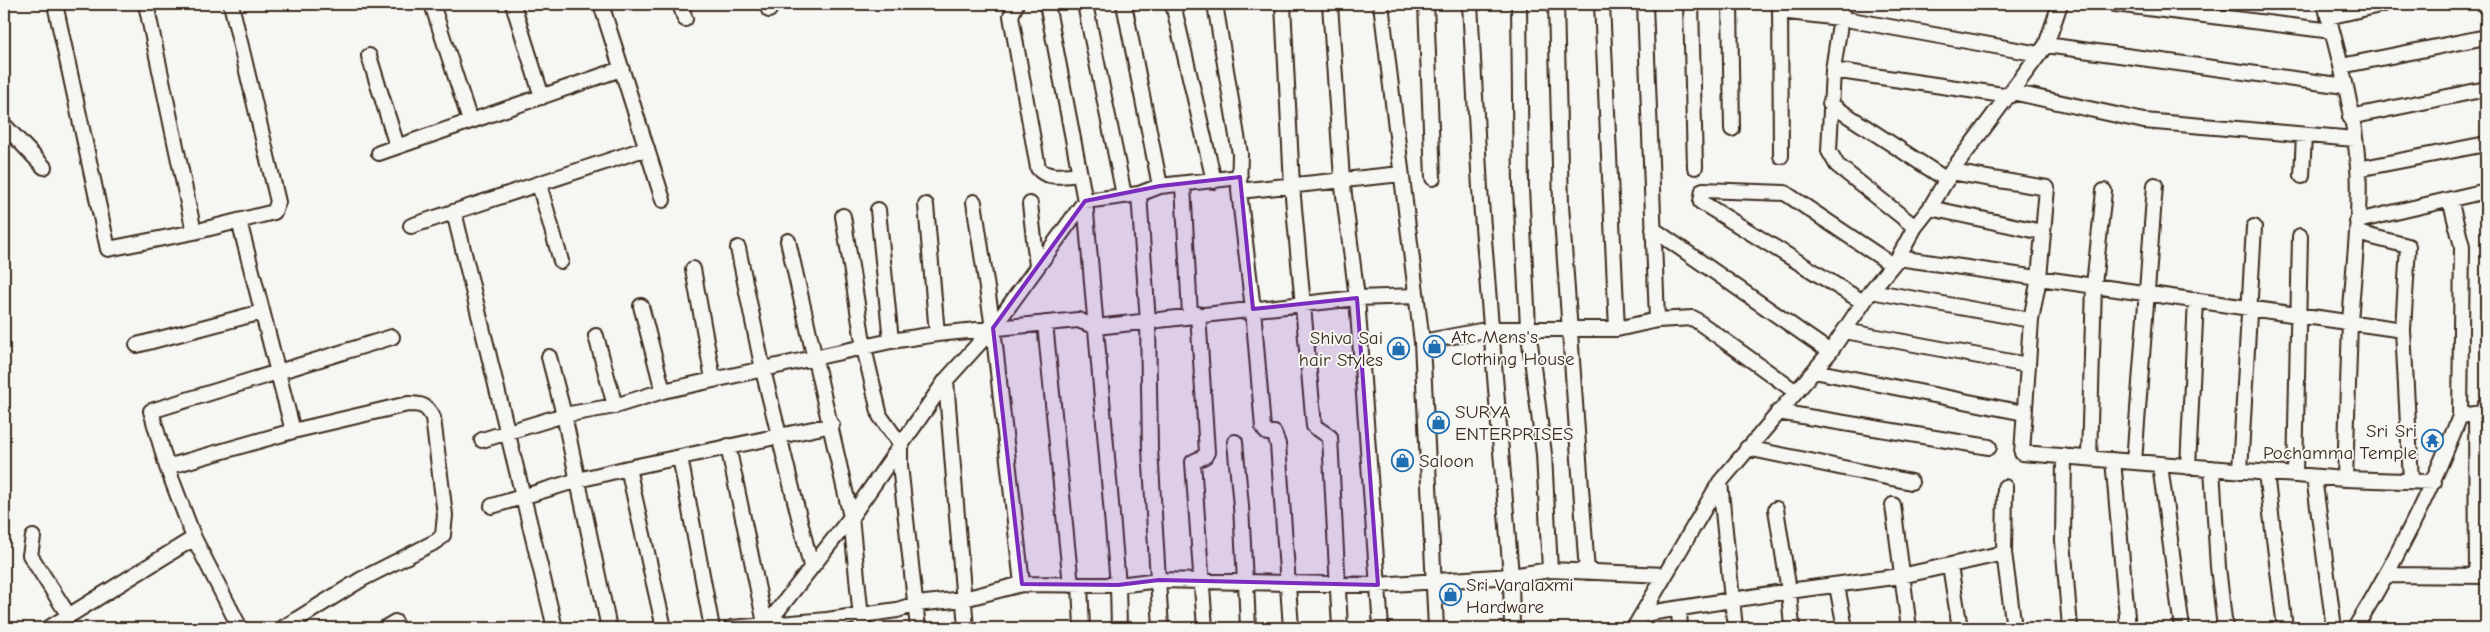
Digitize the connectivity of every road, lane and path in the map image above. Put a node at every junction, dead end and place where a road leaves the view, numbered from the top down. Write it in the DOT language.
graph roads {
  1 [pos="56,4"];
  2 [pos="146,4"];
  3 [pos="231,4"];
  4 [pos="432,4"];
  5 [pos="513,4"];
  6 [pos="601,4"];
  7 [pos="680,4"];
  8 [pos="1016,4"];
  9 [pos="1047,4"];
  10 [pos="1085,4"];
  11 [pos="1124,4"];
  12 [pos="1173,4"];
  13 [pos="1215,4"];
  14 [pos="1283,4"];
  15 [pos="1330,4"];
  16 [pos="1381,4"];
  17 [pos="1426,4"];
  18 [pos="1470,4"];
  19 [pos="1519,4"];
  20 [pos="1556,4"];
  21 [pos="1602,4"];
  22 [pos="1645,4"];
  23 [pos="1691,4"];
  24 [pos="1730,4"];
  25 [pos="2060,4"];
  26 [pos="2115,4"];
  27 [pos="2384,4"];
  28 [pos="1780,8"];
  29 [pos="2327,10"];
  30 [pos="1842,11"];
  31 [pos="685,19"];
  32 [pos="2332,31"];
  33 [pos="2486,37"];
  34 [pos="2042,49"];
  35 [pos="369,56"];
  36 [pos="2341,66"];
  37 [pos="621,69"];
  38 [pos="1833,70"];
  39 [pos="2345,86"];
  40 [pos="2486,88"];
  41 [pos="2011,94"];
  42 [pos="542,97"];
  43 [pos="1830,104"];
  44 [pos="2350,117"];
  45 [pos="470,121"];
  46 [pos="4,125"];
  47 [pos="1732,129"];
  48 [pos="2304,135"];
  49 [pos="2355,139"];
  50 [pos="2486,144"];
  51 [pos="398,146"];
  52 [pos="647,148"];
  53 [pos="379,152"];
  54 [pos="1781,156"];
  55 [pos="44,167"];
  56 [pos="1695,167"];
  57 [pos="2358,169"];
  58 [pos="1080,174"];
  59 [pos="1401,174"];
  60 [pos="1949,176"];
  61 [pos="2302,176"];
  62 [pos="1433,178"];
  63 [pos="1342,179"];
  64 [pos="1214,181"];
  65 [pos="538,184"];
  66 [pos="1240,184"];
  67 [pos="1183,185"];
  68 [pos="1160,186"];
  69 [pos="1292,186"];
  70 [pos="2155,186"];
  71 [pos="2104,191"];
  72 [pos="2486,191"];
  73 [pos="1139,194"];
  74 [pos="1124,195"];
  75 [pos="663,200"];
  76 [pos="2450,200"];
  77 [pos="1085,201"];
  78 [pos="974,202"];
  79 [pos="1030,204"];
  80 [pos="926,205"];
  81 [pos="1930,208"];
  82 [pos="878,210"];
  83 [pos="454,212"];
  84 [pos="843,216"];
  85 [pos="239,221"];
  86 [pos="411,226"];
  87 [pos="1915,227"];
  88 [pos="2254,227"];
  89 [pos="2357,227"];
  90 [pos="1653,229"];
  91 [pos="194,232"];
  92 [pos="2042,232"];
  93 [pos="2300,236"];
  94 [pos="788,242"];
  95 [pos="738,248"];
  96 [pos="561,261"];
  97 [pos="1895,261"];
  98 [pos="1037,266"];
  99 [pos="693,269"];
  100 [pos="2039,278"];
  101 [pos="2094,286"];
  102 [pos="2146,293"];
  103 [pos="1416,296"];
  104 [pos="1867,296"];
  105 [pos="1357,298"];
  106 [pos="2196,300"];
  107 [pos="1304,304"];
  108 [pos="641,306"];
  109 [pos="2249,308"];
  110 [pos="1253,309"];
  111 [pos="262,312"];
  112 [pos="1194,315"];
  113 [pos="2297,315"];
  114 [pos="1658,320"];
  115 [pos="2032,320"];
  116 [pos="1148,322"];
  117 [pos="2350,322"];
  118 [pos="1045,323"];
  119 [pos="1096,327"];
  120 [pos="1528,327"];
  121 [pos="993,328"];
  122 [pos="1571,328"];
  123 [pos="1491,329"];
  124 [pos="1617,329"];
  125 [pos="2403,330"];
  126 [pos="1844,331"];
  127 [pos="937,334"];
  128 [pos="596,336"];
  129 [pos="392,337"];
  130 [pos="891,342"];
  131 [pos="1422,342"];
  132 [pos="137,345"];
  133 [pos="864,348"];
  134 [pos="1830,352"];
  135 [pos="549,357"];
  136 [pos="816,359"];
  137 [pos="2028,365"];
  138 [pos="764,370"];
  139 [pos="1814,371"];
  140 [pos="277,373"];
  141 [pos="713,379"];
  142 [pos="946,380"];
  143 [pos="663,391"];
  144 [pos="1796,392"];
  145 [pos="615,406"];
  146 [pos="2483,411"];
  147 [pos="1778,412"];
  148 [pos="2024,413"];
  149 [pos="564,415"];
  150 [pos="2460,416"];
  151 [pos="832,425"];
  152 [pos="293,431"];
  153 [pos="507,433"];
  154 [pos="779,437"];
  155 [pos="482,440"];
  156 [pos="1235,442"];
  157 [pos="900,444"];
  158 [pos="728,446"];
  159 [pos="1747,448"];
  160 [pos="1988,448"];
  161 [pos="2064,456"];
  162 [pos="680,457"];
  163 [pos="2089,458"];
  164 [pos="2112,460"];
  165 [pos="2134,462"];
  166 [pos="2160,465"];
  167 [pos="167,467"];
  168 [pos="2188,467"];
  169 [pos="628,468"];
  170 [pos="2212,468"];
  171 [pos="2240,471"];
  172 [pos="2266,473"];
  173 [pos="2294,475"];
  174 [pos="2314,477"];
  175 [pos="2345,479"];
  176 [pos="578,480"];
  177 [pos="2411,481"];
  178 [pos="1720,482"];
  179 [pos="1911,482"];
  180 [pos="2434,482"];
  181 [pos="2005,487"];
  182 [pos="523,496"];
  183 [pos="1893,505"];
  184 [pos="492,506"];
  185 [pos="1776,509"];
  186 [pos="851,517"];
  187 [pos="33,537"];
  188 [pos="194,538"];
  189 [pos="2004,553"];
  190 [pos="811,566"];
  191 [pos="1950,566"];
  192 [pos="1550,570"];
  193 [pos="1587,572"];
  194 [pos="1665,575"];
  195 [pos="2388,575"];
  196 [pos="1511,576"];
  197 [pos="1902,576"];
  198 [pos="2482,576"];
  199 [pos="1159,580"];
  200 [pos="1202,582"];
  201 [pos="1246,582"];
  202 [pos="1434,582"];
  203 [pos="1022,584"];
  204 [pos="1288,584"];
  205 [pos="1075,585"];
  206 [pos="1118,585"];
  207 [pos="1339,585"];
  208 [pos="1378,585"];
  209 [pos="1837,586"];
  210 [pos="1789,591"];
  211 [pos="964,599"];
  212 [pos="1732,600"];
  213 [pos="916,604"];
  214 [pos="1679,608"];
  215 [pos="861,614"];
  216 [pos="1643,614"];
  217 [pos="69,616"];
  218 [pos="827,624"];
  219 [pos="765,627"];
  220 [pos="49,628"];
  221 [pos="240,628"];
  222 [pos="283,628"];
  223 [pos="555,628"];
  224 [pos="609,628"];
  225 [pos="664,628"];
  226 [pos="712,628"];
  227 [pos="732,628"];
  228 [pos="862,628"];
  229 [pos="918,628"];
  230 [pos="966,628"];
  231 [pos="1082,628"];
  232 [pos="1119,628"];
  233 [pos="1161,628"];
  234 [pos="1205,628"];
  235 [pos="1248,628"];
  236 [pos="1291,628"];
  237 [pos="1340,628"];
  238 [pos="1380,628"];
  239 [pos="1436,628"];
  240 [pos="1512,628"];
  241 [pos="1634,628"];
  242 [pos="1680,628"];
  243 [pos="1735,628"];
  244 [pos="1792,628"];
  245 [pos="1845,628"];
  246 [pos="1909,628"];
  247 [pos="1960,628"];
  248 [pos="2014,628"];
  249 [pos="2070,628"];
  250 [pos="2128,628"];
  251 [pos="2182,628"];
  252 [pos="2225,628"];
  253 [pos="2284,628"];
  254 [pos="2334,628"];
  255 [pos="2355,628"];
  1 -- 91 [label="street"];
  2 -- 91 [label="street"];
  3 -- 85 [label="street"];
  4 -- 45 [label="street"];
  5 -- 42 [label="street"];
  6 -- 37 [label="street"];
  7 -- 31 [label="street"];
  8 -- 58 [label="street"];
  9 -- 58 [label="street"];
  10 -- 74 [label="street"];
  11 -- 68 [label="street"];
  12 -- 64 [label="street"];
  13 -- 66 [label="street"];
  14 -- 69 [label="street"];
  15 -- 63 [label="street"];
  16 -- 59 [label="street"];
  17 -- 62 [label="street"];
  18 -- 123 [label="street"];
  19 -- 120 [label="street"];
  20 -- 122 [label="street"];
  21 -- 124 [label="street"];
  22 -- 90 [label="street"];
  23 -- 56 [label="street"];
  24 -- 47 [label="street"];
  25 -- 34 [label="street"];
  26 -- 32 [label="street"];
  27 -- 29 [label="street"];
  28 -- 30 [label="street"];
  28 -- 54 [label="street"];
  29 -- 32 [label="street"];
  30 -- 34 [label="street"];
  30 -- 38 [label="street"];
  32 -- 36 [label="street"];
  33 -- 36 [label="street"];
  34 -- 39 [label="street"];
  34 -- 41 [label="street"];
  35 -- 51 [label="street"];
  36 -- 39 [label="street"];
  37 -- 42 [label="street"];
  37 -- 52 [label="street"];
  38 -- 41 [label="street"];
  38 -- 43 [label="street"];
  39 -- 44 [label="street"];
  40 -- 44 [label="street"];
  41 -- 48 [label="street"];
  41 -- 60 [label="street"];
  42 -- 45 [label="street"];
  43 -- 60 [label="street"];
  43 -- 87 [label="street"];
  44 -- 49 [label="street"];
  45 -- 51 [label="street"];
  46 -- 55 [label="street"];
  48 -- 49 [label="street"];
  48 -- 61 [label="street"];
  49 -- 57 [label="street"];
  50 -- 57 [label="street"];
  51 -- 53 [label="street"];
  52 -- 65 [label="street"];
  52 -- 75 [label="street"];
  57 -- 89 [label="street"];
  58 -- 77 [label="street"];
  59 -- 63 [label="street"];
  59 -- 103 [label="street"];
  60 -- 81 [label="street"];
  60 -- 92 [label="street"];
  63 -- 69 [label="street"];
  63 -- 105 [label="street"];
  64 -- 66 [label="street"];
  64 -- 67 [label="street"];
  65 -- 83 [label="street"];
  65 -- 96 [label="street"];
  66 -- 69 [label="street"];
  66 -- 110 [label="street"];
  67 -- 68 [label="street"];
  67 -- 112 [label="street"];
  68 -- 73 [label="street"];
  69 -- 107 [label="street"];
  70 -- 102 [label="street"];
  71 -- 101 [label="street"];
  72 -- 76 [label="street"];
  73 -- 74 [label="street"];
  73 -- 116 [label="street"];
  74 -- 77 [label="street"];
  76 -- 89 [label="street"];
  76 -- 150 [label="street"];
  77 -- 98 [label="street"];
  77 -- 119 [label="street"];
  78 -- 121 [label="street"];
  79 -- 98 [label="street"];
  80 -- 127 [label="street"];
  81 -- 87 [label="street"];
  81 -- 92 [label="street"];
  82 -- 130 [label="street"];
  83 -- 86 [label="street"];
  83 -- 153 [label="street"];
  84 -- 133 [label="street"];
  85 -- 91 [label="street"];
  85 -- 111 [label="street"];
  87 -- 97 [label="street"];
  88 -- 109 [label="street"];
  89 -- 117 [label="street"];
  89 -- 125 [label="street"];
  90 -- 114 [label="street"];
  90 -- 134 [label="street"];
  92 -- 100 [label="street"];
  93 -- 113 [label="street"];
  94 -- 136 [label="street"];
  95 -- 138 [label="street"];
  97 -- 100 [label="street"];
  97 -- 104 [label="street"];
  97 -- 104 [label="street"];
  98 -- 121 [label="street"];
  99 -- 141 [label="street"];
  100 -- 101 [label="street"];
  100 -- 115 [label="street"];
  101 -- 102 [label="street"];
  101 -- 163 [label="street"];
  102 -- 106 [label="street"];
  102 -- 165 [label="street"];
  103 -- 105 [label="street"];
  103 -- 131 [label="street"];
  104 -- 115 [label="street"];
  104 -- 126 [label="street"];
  105 -- 107 [label="street"];
  105 -- 208 [label="street"];
  106 -- 109 [label="street"];
  106 -- 168 [label="street"];
  107 -- 110 [label="street"];
  107 -- 207 [label="street"];
  108 -- 143 [label="street"];
  109 -- 113 [label="street"];
  109 -- 171 [label="street"];
  110 -- 112 [label="street"];
  110 -- 204 [label="street"];
  111 -- 132 [label="street"];
  111 -- 140 [label="street"];
  112 -- 116 [label="street"];
  112 -- 200 [label="street"];
  113 -- 117 [label="street"];
  113 -- 173 [label="street"];
  114 -- 124 [label="street"];
  114 -- 144 [label="street"];
  115 -- 137 [label="street"];
  116 -- 119 [label="street"];
  116 -- 199 [label="street"];
  117 -- 125 [label="street"];
  117 -- 175 [label="street"];
  118 -- 119 [label="street"];
  118 -- 121 [label="street"];
  118 -- 205 [label="street"];
  119 -- 206 [label="street"];
  120 -- 122 [label="street"];
  120 -- 123 [label="street"];
  120 -- 192 [label="street"];
  121 -- 127 [label="street"];
  121 -- 142 [label="street"];
  121 -- 203 [label="street"];
  122 -- 124 [label="street"];
  122 -- 193 [label="street"];
  123 -- 131 [label="street"];
  123 -- 196 [label="street"];
  125 -- 177 [label="street"];
  126 -- 134 [label="street"];
  126 -- 137 [label="street"];
  127 -- 130 [label="street"];
  128 -- 145 [label="street"];
  129 -- 140 [label="street"];
  130 -- 133 [label="street"];
  131 -- 202 [label="street"];
  133 -- 136 [label="street"];
  133 -- 157 [label="street"];
  134 -- 139 [label="street"];
  135 -- 149 [label="street"];
  136 -- 138 [label="street"];
  136 -- 151 [label="street"];
  137 -- 148 [label="street"];
  138 -- 141 [label="street"];
  138 -- 154 [label="street"];
  139 -- 144 [label="street"];
  139 -- 148 [label="street"];
  140 -- 152 [label="street"];
  140 -- 167 [label="street"];
  141 -- 143 [label="street"];
  142 -- 157 [label="street"];
  142 -- 211 [label="street"];
  143 -- 145 [label="street"];
  144 -- 147 [label="street"];
  145 -- 149 [label="street"];
  146 -- 150 [label="street"];
  146 -- 198 [label="street"];
  147 -- 159 [label="street"];
  147 -- 160 [label="street"];
  148 -- 161 [label="street"];
  149 -- 153 [label="street"];
  149 -- 176 [label="street"];
  150 -- 180 [label="street"];
  151 -- 154 [label="street"];
  151 -- 186 [label="street"];
  152 -- 167 [label="street"];
  152 -- 222 [label="street"];
  153 -- 155 [label="street"];
  153 -- 182 [label="street"];
  154 -- 158 [label="street"];
  154 -- 190 [label="street"];
  156 -- 201 [label="street"];
  157 -- 186 [label="street"];
  157 -- 213 [label="street"];
  158 -- 162 [label="street"];
  158 -- 219 [label="street"];
  159 -- 178 [label="street"];
  159 -- 179 [label="street"];
  161 -- 163 [label="street"];
  161 -- 249 [label="street"];
  162 -- 169 [label="street"];
  162 -- 226 [label="street"];
  163 -- 164 [label="street"];
  164 -- 165 [label="street"];
  164 -- 250 [label="street"];
  165 -- 166 [label="street"];
  166 -- 168 [label="street"];
  166 -- 251 [label="street"];
  167 -- 188 [label="street"];
  168 -- 170 [label="street"];
  169 -- 176 [label="street"];
  169 -- 225 [label="street"];
  170 -- 171 [label="street"];
  170 -- 252 [label="street"];
  171 -- 172 [label="street"];
  172 -- 173 [label="street"];
  172 -- 253 [label="street"];
  173 -- 174 [label="street"];
  174 -- 175 [label="street"];
  174 -- 254 [label="street"];
  175 -- 177 [label="street"];
  176 -- 182 [label="street"];
  176 -- 224 [label="street"];
  177 -- 180 [label="street"];
  178 -- 194 [label="street"];
  178 -- 212 [label="street"];
  180 -- 195 [label="street"];
  181 -- 189 [label="street"];
  182 -- 184 [label="street"];
  182 -- 223 [label="street"];
  183 -- 197 [label="street"];
  185 -- 210 [label="street"];
  186 -- 190 [label="street"];
  186 -- 215 [label="street"];
  187 -- 217 [label="street"];
  188 -- 217 [label="street"];
  188 -- 221 [label="street"];
  189 -- 191 [label="street"];
  189 -- 248 [label="street"];
  190 -- 219 [label="street"];
  191 -- 197 [label="street"];
  191 -- 247 [label="street"];
  192 -- 193 [label="street"];
  192 -- 196 [label="street"];
  193 -- 194 [label="street"];
  194 -- 216 [label="street"];
  195 -- 198 [label="street"];
  195 -- 255 [label="street"];
  196 -- 202 [label="street"];
  196 -- 240 [label="street"];
  197 -- 209 [label="street"];
  197 -- 246 [label="street"];
  199 -- 200 [label="street"];
  199 -- 206 [label="street"];
  199 -- 233 [label="street"];
  200 -- 201 [label="street"];
  200 -- 234 [label="street"];
  201 -- 204 [label="street"];
  201 -- 235 [label="street"];
  202 -- 208 [label="street"];
  202 -- 239 [label="street"];
  203 -- 205 [label="street"];
  203 -- 211 [label="street"];
  204 -- 207 [label="street"];
  204 -- 236 [label="street"];
  205 -- 206 [label="street"];
  205 -- 231 [label="street"];
  206 -- 232 [label="street"];
  207 -- 208 [label="street"];
  207 -- 237 [label="street"];
  208 -- 238 [label="street"];
  209 -- 210 [label="street"];
  209 -- 245 [label="street"];
  210 -- 212 [label="street"];
  210 -- 244 [label="street"];
  211 -- 213 [label="street"];
  211 -- 230 [label="street"];
  212 -- 214 [label="street"];
  212 -- 243 [label="street"];
  213 -- 215 [label="street"];
  213 -- 229 [label="street"];
  214 -- 216 [label="street"];
  214 -- 242 [label="street"];
  215 -- 218 [label="street"];
  215 -- 228 [label="street"];
  216 -- 241 [label="street"];
  217 -- 220 [label="street"];
  218 -- 219 [label="street"];
  219 -- 227 [label="street"];
}
